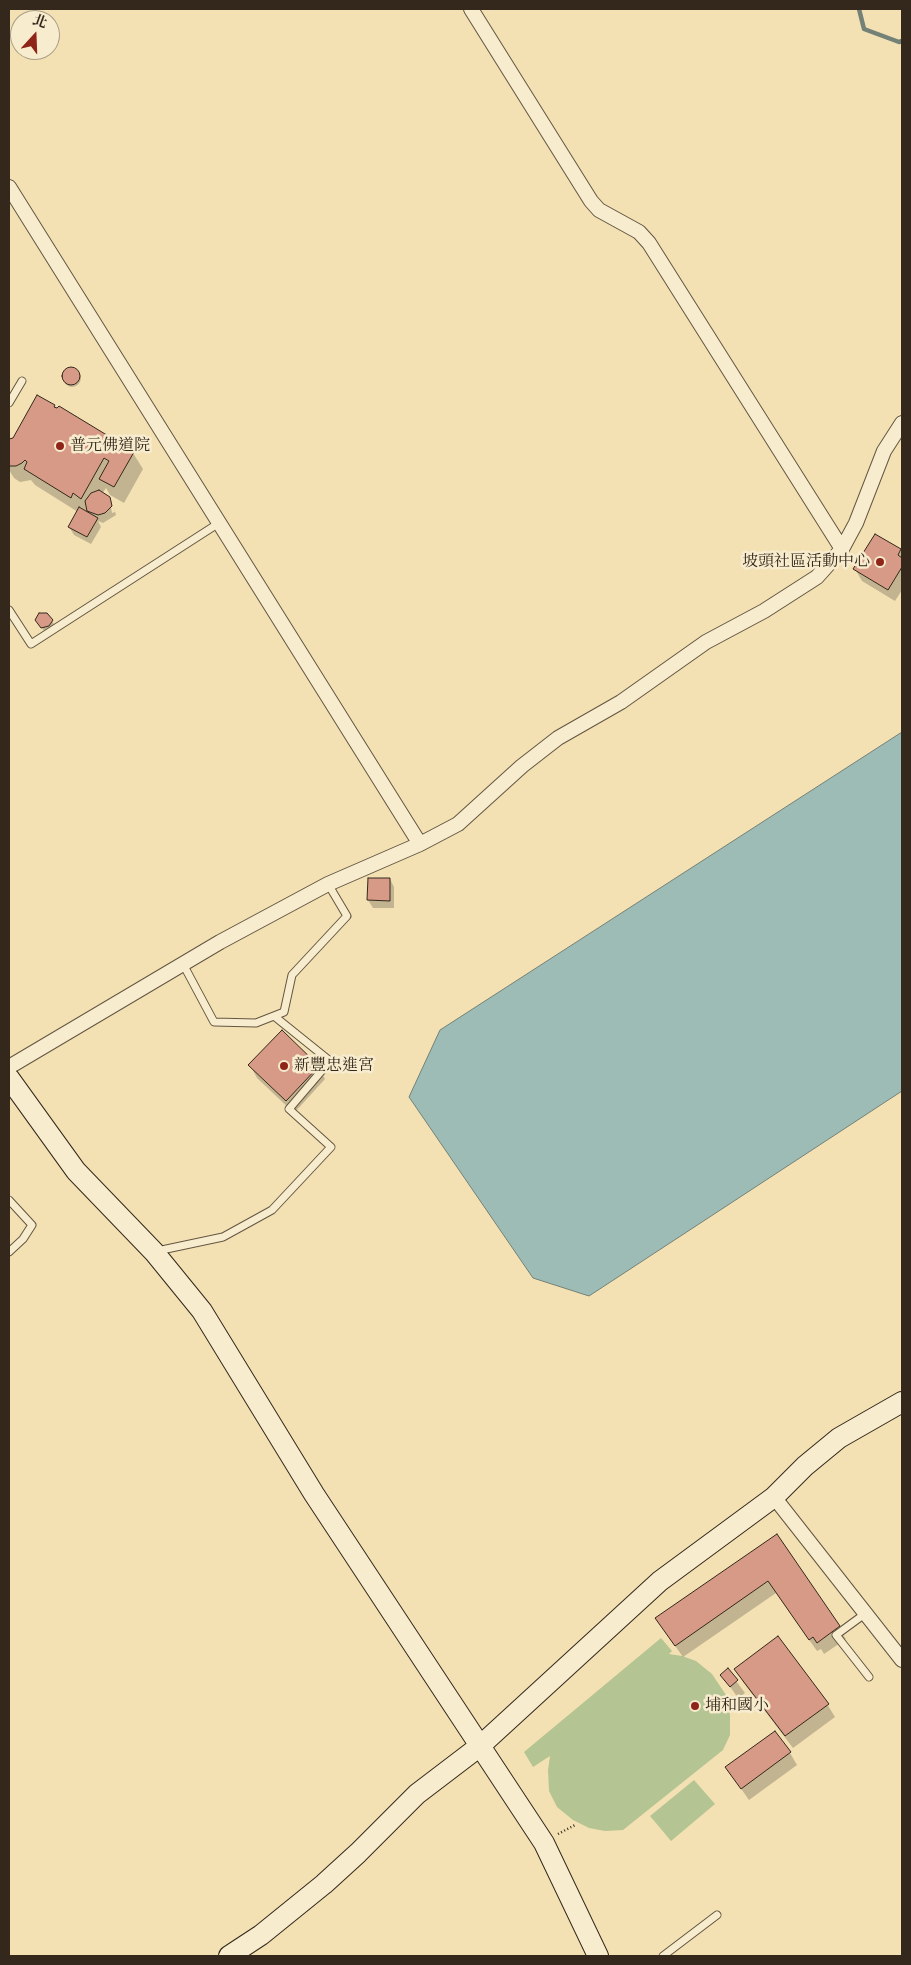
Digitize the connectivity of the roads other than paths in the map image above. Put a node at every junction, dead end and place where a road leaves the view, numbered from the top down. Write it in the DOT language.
graph roads {
  1 [pos="471,9"];
  2 [pos="9,187"];
  3 [pos="22,381"];
  4 [pos="9,403"];
  5 [pos="902,422"];
  6 [pos="219,523"];
  7 [pos="842,550"];
  8 [pos="9,610"];
  9 [pos="420,844"];
  10 [pos="328,884"];
  11 [pos="183,963"];
  12 [pos="274,1016"];
  13 [pos="9,1067"];
  14 [pos="9,1078"];
  15 [pos="9,1200"];
  16 [pos="9,1252"];
  17 [pos="154,1252"];
  18 [pos="902,1402"];
  19 [pos="774,1497"];
  20 [pos="866,1613"];
  21 [pos="902,1660"];
  22 [pos="868,1677"];
  23 [pos="480,1746"];
  24 [pos="717,1915"];
  25 [pos="230,1956"];
  26 [pos="598,1956"];
  27 [pos="663,1956"];
  1 -- 7 [label="street"];
  2 -- 6 [label="street"];
  3 -- 4 [label="lane"];
  5 -- 7 [label="street"];
  6 -- 8 [label="lane"];
  6 -- 9 [label="street"];
  7 -- 9 [label="street"];
  9 -- 10 [label="street"];
  10 -- 11 [label="street"];
  10 -- 12 [label="lane"];
  11 -- 12 [label="lane"];
  11 -- 13 [label="street"];
  12 -- 17 [label="lane"];
  14 -- 17 [label="street"];
  15 -- 16 [label="lane"];
  17 -- 23 [label="street"];
  18 -- 19 [label="street"];
  19 -- 20 [label="street"];
  19 -- 23 [label="street"];
  20 -- 21 [label="street"];
  20 -- 22 [label="lane"];
  23 -- 25 [label="street"];
  23 -- 26 [label="street"];
  24 -- 27 [label="lane"];
}
